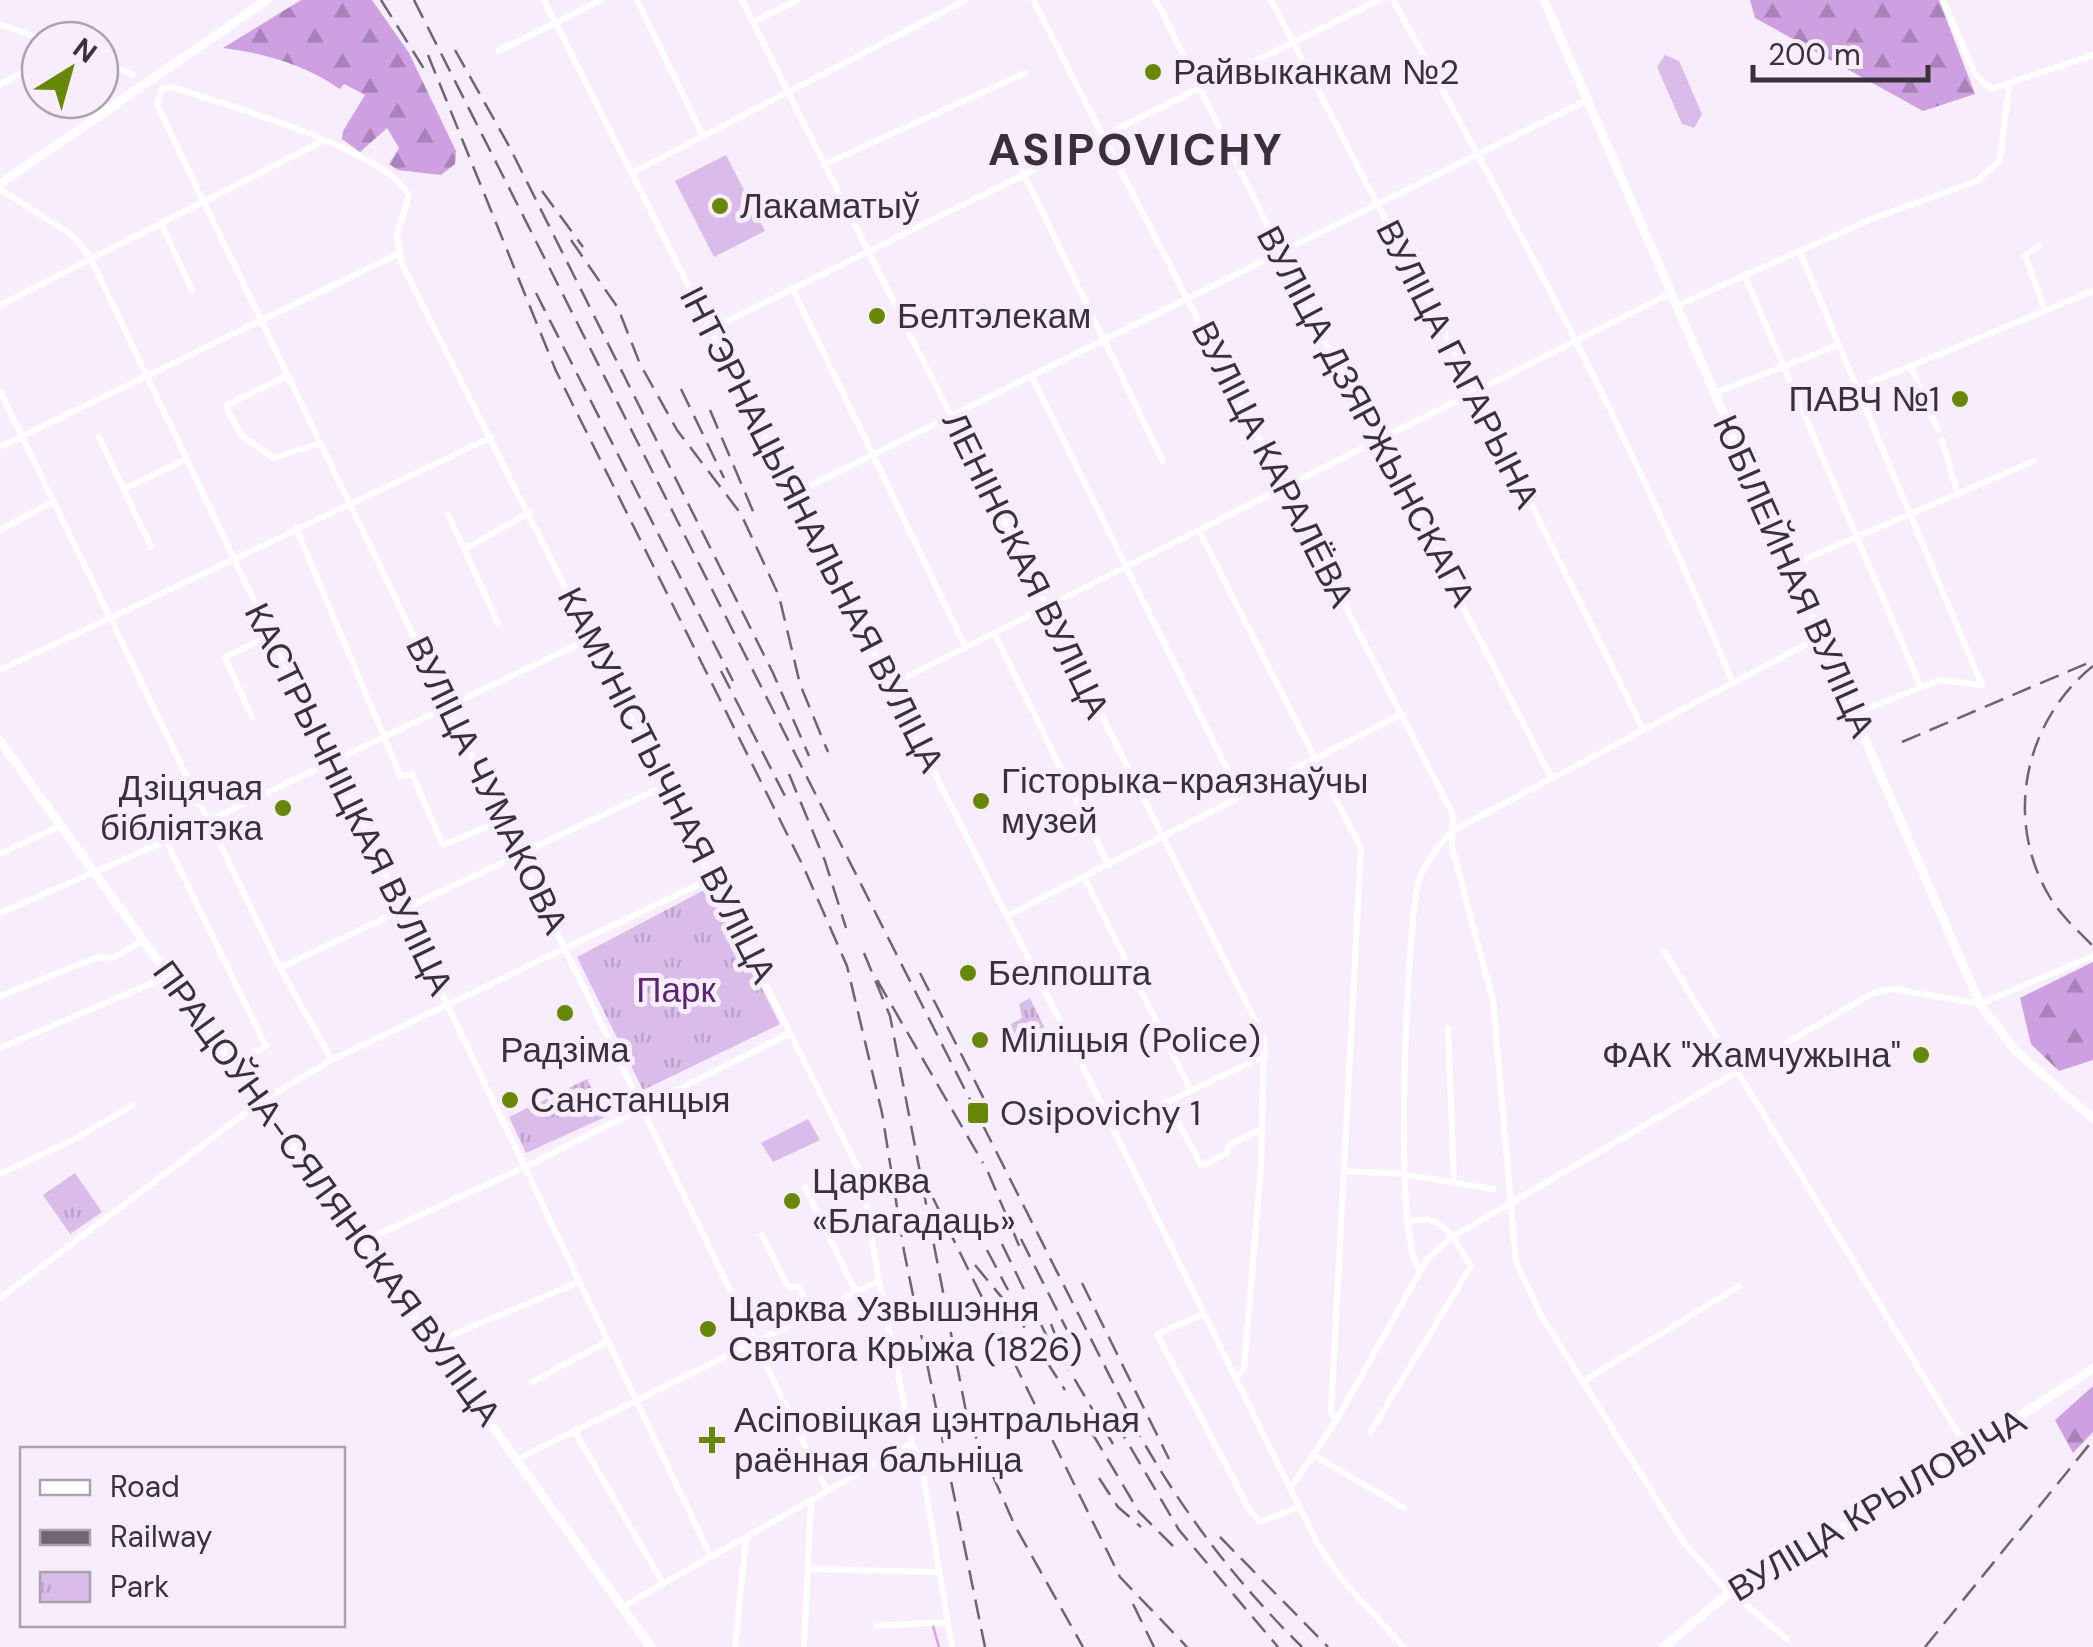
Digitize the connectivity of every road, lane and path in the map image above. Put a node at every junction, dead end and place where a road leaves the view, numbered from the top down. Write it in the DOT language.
graph roads {
  1 [pos="267,0"];
  2 [pos="544,0"];
  3 [pos="601,0"];
  4 [pos="637,0"];
  5 [pos="742,0"];
  6 [pos="798,0"];
  7 [pos="966,0"];
  8 [pos="1033,0"];
  9 [pos="1156,0"];
  10 [pos="1271,0"];
  11 [pos="1379,0"];
  12 [pos="1393,0"];
  13 [pos="1544,0"];
  14 [pos="1943,0"];
  15 [pos="554,22"];
  16 [pos="754,22"];
  17 [pos="1294,40"];
  18 [pos="498,51"];
  19 [pos="2093,54"];
  20 [pos="120,69"];
  21 [pos="134,74"];
  22 [pos="1024,74"];
  23 [pos="2008,86"];
  24 [pos="1198,87"];
  25 [pos="786,92"];
  26 [pos="1587,100"];
  27 [pos="1103,134"];
  28 [pos="703,136"];
  29 [pos="324,140"];
  30 [pos="1478,154"];
  31 [pos="823,165"];
  32 [pos="1023,172"];
  33 [pos="632,173"];
  34 [pos="0,187"];
  35 [pos="204,200"];
  36 [pos="1376,204"];
  37 [pos="160,223"];
  38 [pos="2039,246"];
  39 [pos="866,250"];
  40 [pos="1799,250"];
  41 [pos="1281,253"];
  42 [pos="398,254"];
  43 [pos="90,257"];
  44 [pos="1744,274"];
  45 [pos="792,287"];
  46 [pos="192,290"];
  47 [pos="2093,291"];
  48 [pos="1671,293"];
  49 [pos="1188,299"];
  50 [pos="0,304"];
  51 [pos="1676,306"];
  52 [pos="2045,311"];
  53 [pos="262,320"];
  54 [pos="711,328"];
  55 [pos="1572,341"];
  56 [pos="1102,342"];
  57 [pos="1838,345"];
  58 [pos="1782,367"];
  59 [pos="1910,367"];
  60 [pos="146,375"];
  61 [pos="287,376"];
  62 [pos="1032,377"];
  63 [pos="1857,388"];
  64 [pos="0,391"];
  65 [pos="1475,391"];
  66 [pos="1714,394"];
  67 [pos="952,416"];
  68 [pos="1938,430"];
  69 [pos="22,436"];
  70 [pos="492,437"];
  71 [pos="99,438"];
  72 [pos="1378,440"];
  73 [pos="1942,440"];
  74 [pos="319,444"];
  75 [pos="0,448"];
  76 [pos="872,454"];
  77 [pos="187,459"];
  78 [pos="2034,461"];
  79 [pos="1163,462"];
  80 [pos="1284,486"];
  81 [pos="124,489"];
  82 [pos="794,494"];
  83 [pos="1958,496"];
  84 [pos="52,502"];
  85 [pos="353,502"];
  86 [pos="530,512"];
  87 [pos="448,514"];
  88 [pos="1910,514"];
  89 [pos="296,528"];
  90 [pos="0,530"];
  91 [pos="1199,531"];
  92 [pos="1856,538"];
  93 [pos="151,546"];
  94 [pos="464,549"];
  95 [pos="233,560"];
  96 [pos="1788,566"];
  97 [pos="1126,568"];
  98 [pos="1048,609"];
  99 [pos="110,615"];
  100 [pos="498,623"];
  101 [pos="995,635"];
  102 [pos="269,636"];
  103 [pos="593,637"];
  104 [pos="1820,637"];
  105 [pos="966,648"];
  106 [pos="0,670"];
  107 [pos="1733,684"];
  108 [pos="890,686"];
  109 [pos="1921,687"];
  110 [pos="448,703"];
  111 [pos="1402,714"];
  112 [pos="1854,714"];
  113 [pos="252,718"];
  114 [pos="1643,729"];
  115 [pos="386,736"];
  116 [pos="0,741"];
  117 [pos="1315,758"];
  118 [pos="330,761"];
  119 [pos="1551,777"];
  120 [pos="668,784"];
  121 [pos="1241,796"];
  122 [pos="208,820"];
  123 [pos="503,820"];
  124 [pos="62,825"];
  125 [pos="1452,831"];
  126 [pos="1162,836"];
  127 [pos="166,841"];
  128 [pos="520,852"];
  129 [pos="0,854"];
  130 [pos="1109,866"];
  131 [pos="96,873"];
  132 [pos="1084,876"];
  133 [pos="714,877"];
  134 [pos="402,908"];
  135 [pos="0,913"];
  136 [pos="1007,916"];
  137 [pos="145,939"];
  138 [pos="565,946"];
  139 [pos="1664,951"];
  140 [pos="2093,956"];
  141 [pos="280,968"];
  142 [pos="171,975"];
  143 [pos="0,996"];
  144 [pos="448,1004"];
  145 [pos="1980,1004"];
  146 [pos="1448,1028"];
  147 [pos="790,1033"];
  148 [pos="0,1048"];
  149 [pos="1266,1055"];
  150 [pos="332,1060"];
  151 [pos="233,1065"];
  152 [pos="1737,1069"];
  153 [pos="1190,1089"];
  154 [pos="1166,1101"];
  155 [pos="260,1102"];
  156 [pos="132,1105"];
  157 [pos="643,1108"];
  158 [pos="2093,1118"];
  159 [pos="1112,1128"];
  160 [pos="1262,1129"];
  161 [pos="525,1167"];
  162 [pos="1345,1171"];
  163 [pos="0,1174"];
  164 [pos="1402,1174"];
  165 [pos="1454,1182"];
  166 [pos="805,1187"];
  167 [pos="1493,1189"];
  168 [pos="1508,1203"];
  169 [pos="1405,1224"];
  170 [pos="762,1235"];
  171 [pos="1452,1237"];
  172 [pos="361,1242"];
  173 [pos="1420,1270"];
  174 [pos="879,1281"];
  175 [pos="580,1282"];
  176 [pos="1739,1286"];
  177 [pos="856,1292"];
  178 [pos="0,1298"];
  179 [pos="1204,1314"];
  180 [pos="813,1315"];
  181 [pos="608,1341"];
  182 [pos="433,1343"];
  183 [pos="754,1344"];
  184 [pos="2093,1368"];
  185 [pos="1236,1376"];
  186 [pos="532,1382"];
  187 [pos="1582,1382"];
  188 [pos="637,1399"];
  189 [pos="1336,1421"];
  190 [pos="574,1430"];
  191 [pos="1370,1430"];
  192 [pos="912,1443"];
  193 [pos="1969,1450"];
  194 [pos="1315,1456"];
  195 [pos="518,1459"];
  196 [pos="1290,1489"];
  197 [pos="827,1491"];
  198 [pos="811,1499"];
  199 [pos="1298,1508"];
  200 [pos="1404,1508"];
  201 [pos="746,1538"];
  202 [pos="711,1557"];
  203 [pos="810,1568"];
  204 [pos="936,1572"];
  205 [pos="664,1583"];
  206 [pos="1730,1592"];
  207 [pos="622,1607"];
  208 [pos="946,1622"];
  209 [pos="876,1626"];
  210 [pos="1787,1640"];
  211 [pos="651,1647"];
  212 [pos="735,1647"];
  213 [pos="804,1647"];
  214 [pos="952,1647"];
  215 [pos="1404,1647"];
  216 [pos="1664,1647"];
  1 -- 34 [label="main road"];
  2 -- 15 [label="street, ІНТЭРНАЦЫЯНАЛЬНАЯ ВУЛІЦА"];
  3 -- 15 [label="street"];
  4 -- 28 [label="street"];
  5 -- 16 [label="street, ЛЕНІНСКАЯ ВУЛІЦА"];
  6 -- 16 [label="street"];
  7 -- 25 [label="street"];
  8 -- 27 [label="street, ВУЛІЦА КАРАЛЁВА"];
  9 -- 24 [label="street, ВУЛІЦА ДЗЯРЖЫНСКАГА"];
  10 -- 17 [label="street, ВУЛІЦА ГАГАРЫНА"];
  11 -- 17 [label="street"];
  12 -- 30 [label="street"];
  13 -- 26 [label="main road, ЮБІЛЕЙНАЯ ВУЛІЦА"];
  14 -- 23 [label="street"];
  15 -- 18 [label="street"];
  15 -- 33 [label="street, ІНТЭРНАЦЫЯНАЛЬНАЯ ВУЛІЦА"];
  16 -- 25 [label="street, ЛЕНІНСКАЯ ВУЛІЦА"];
  17 -- 24 [label="street"];
  17 -- 36 [label="street, ВУЛІЦА ГАГАРЫНА"];
  19 -- 23 [label="street"];
  20 -- 21 [label="street"];
  22 -- 31 [label="street"];
  23 -- 40 [label="street"];
  24 -- 27 [label="street"];
  24 -- 41 [label="street, ВУЛІЦА ДЗЯРЖЫНСКАГА"];
  25 -- 28 [label="street"];
  25 -- 31 [label="street, ЛЕНІНСКАЯ ВУЛІЦА"];
  26 -- 30 [label="street"];
  26 -- 48 [label="main road, ЮБІЛЕЙНАЯ ВУЛІЦА"];
  27 -- 32 [label="street"];
  27 -- 49 [label="street, ВУЛІЦА КАРАЛЁВА"];
  28 -- 33 [label="street"];
  29 -- 35 [label="street"];
  29 -- 35 [label="street, ВУЛІЦА ЧУМАКОВА"];
  29 -- 42 [label="street"];
  30 -- 36 [label="street"];
  30 -- 55 [label="street"];
  31 -- 39 [label="street, ЛЕНІНСКАЯ ВУЛІЦА"];
  32 -- 39 [label="street"];
  32 -- 56 [label="street"];
  33 -- 54 [label="street, ІНТЭРНАЦЫЯНАЛЬНАЯ ВУЛІЦА"];
  34 -- 43 [label="street"];
  35 -- 37 [label="street"];
  35 -- 53 [label="street, ВУЛІЦА ЧУМАКОВА"];
  36 -- 41 [label="street"];
  36 -- 65 [label="street, ВУЛІЦА ГАГАРЫНА"];
  37 -- 43 [label="street"];
  37 -- 46 [label="street"];
  38 -- 52 [label="street"];
  39 -- 45 [label="street"];
  39 -- 67 [label="street, ЛЕНІНСКАЯ ВУЛІЦА"];
  40 -- 44 [label="street"];
  40 -- 57 [label="street"];
  41 -- 49 [label="street"];
  41 -- 72 [label="street, ВУЛІЦА ДЗЯРЖЫНСКАГА"];
  42 -- 53 [label="street"];
  42 -- 70 [label="street, КАМУНІСТЫЧНАЯ ВУЛІЦА"];
  43 -- 50 [label="street"];
  43 -- 60 [label="street, КАСТРЫЧНІЦКАЯ ВУЛІЦА"];
  44 -- 51 [label="street"];
  44 -- 58 [label="street"];
  45 -- 54 [label="street"];
  45 -- 76 [label="street"];
  47 -- 52 [label="street"];
  48 -- 51 [label="main road, ЮБІЛЕЙНАЯ ВУЛІЦА"];
  48 -- 55 [label="street"];
  49 -- 56 [label="street"];
  49 -- 80 [label="street, ВУЛІЦА КАРАЛЁВА"];
  51 -- 66 [label="main road, ЮБІЛЕЙНАЯ ВУЛІЦА"];
  52 -- 59 [label="street"];
  53 -- 60 [label="street"];
  53 -- 61 [label="street, ВУЛІЦА ЧУМАКОВА"];
  54 -- 82 [label="street, ІНТЭРНАЦЫЯНАЛЬНАЯ ВУЛІЦА"];
  55 -- 65 [label="street"];
  55 -- 107 [label="street"];
  56 -- 62 [label="street"];
  56 -- 79 [label="street"];
  57 -- 58 [label="street"];
  57 -- 63 [label="street"];
  58 -- 66 [label="street"];
  58 -- 92 [label="street"];
  59 -- 63 [label="street"];
  59 -- 68 [label="street"];
  60 -- 69 [label="street"];
  60 -- 77 [label="street, КАСТРЫЧНІЦКАЯ ВУЛІЦА"];
  61 -- 74 [label="street, ВУЛІЦА ЧУМАКОВА"];
  61 -- 74 [label="street"];
  62 -- 67 [label="street"];
  62 -- 97 [label="street"];
  63 -- 88 [label="street"];
  64 -- 69 [label="street"];
  65 -- 72 [label="street"];
  65 -- 114 [label="street, ВУЛІЦА ГАГАРЫНА"];
  66 -- 96 [label="main road, ЮБІЛЕЙНАЯ ВУЛІЦА"];
  67 -- 76 [label="street"];
  67 -- 98 [label="street, ЛЕНІНСКАЯ ВУЛІЦА"];
  69 -- 75 [label="street"];
  69 -- 84 [label="street"];
  70 -- 85 [label="street"];
  70 -- 86 [label="street, КАМУНІСТЫЧНАЯ ВУЛІЦА"];
  71 -- 81 [label="street"];
  72 -- 80 [label="street"];
  72 -- 119 [label="street, ВУЛІЦА ДЗЯРЖЫНСКАГА"];
  73 -- 83 [label="street"];
  74 -- 85 [label="street, ВУЛІЦА ЧУМАКОВА"];
  76 -- 82 [label="street"];
  76 -- 105 [label="street"];
  77 -- 81 [label="street"];
  77 -- 95 [label="street, КАСТРЫЧНІЦКАЯ ВУЛІЦА"];
  78 -- 83 [label="street"];
  80 -- 91 [label="street"];
  80 -- 111 [label="street, ВУЛІЦА КАРАЛЁВА"];
  81 -- 93 [label="street"];
  82 -- 108 [label="street, ІНТЭРНАЦЫЯНАЛЬНАЯ ВУЛІЦА"];
  83 -- 88 [label="street"];
  84 -- 90 [label="street"];
  84 -- 99 [label="street"];
  85 -- 89 [label="street"];
  85 -- 110 [label="street, ВУЛІЦА ЧУМАКОВА"];
  86 -- 94 [label="street"];
  86 -- 103 [label="street, КАМУНІСТЫЧНАЯ ВУЛІЦА"];
  87 -- 94 [label="street"];
  88 -- 92 [label="street"];
  88 -- 109 [label="street"];
  89 -- 95 [label="street"];
  89 -- 115 [label="street"];
  91 -- 97 [label="street"];
  91 -- 117 [label="street"];
  92 -- 96 [label="street"];
  92 -- 109 [label="street"];
  94 -- 100 [label="street"];
  95 -- 99 [label="street"];
  95 -- 102 [label="street, КАСТРЫЧНІЦКАЯ ВУЛІЦА"];
  96 -- 104 [label="main road, ЮБІЛЕЙНАЯ ВУЛІЦА"];
  97 -- 98 [label="street"];
  97 -- 121 [label="street"];
  98 -- 101 [label="street"];
  98 -- 126 [label="street, ЛЕНІНСКАЯ ВУЛІЦА"];
  99 -- 106 [label="street"];
  99 -- 122 [label="street"];
  101 -- 105 [label="street"];
  101 -- 130 [label="street"];
  102 -- 113 [label="street"];
  102 -- 118 [label="street, КАСТРЫЧНІЦКАЯ ВУЛІЦА"];
  103 -- 110 [label="street"];
  103 -- 120 [label="street, КАМУНІСТЫЧНАЯ ВУЛІЦА"];
  104 -- 107 [label="street"];
  104 -- 112 [label="main road, ЮБІЛЕЙНАЯ ВУЛІЦА"];
  105 -- 108 [label="street"];
  107 -- 114 [label="street"];
  108 -- 136 [label="street, ІНТЭРНАЦЫЯНАЛЬНАЯ ВУЛІЦА"];
  109 -- 112 [label="street"];
  110 -- 115 [label="street"];
  110 -- 123 [label="street, ВУЛІЦА ЧУМАКОВА"];
  111 -- 117 [label="street"];
  111 -- 125 [label="street, ВУЛІЦА КАРАЛЁВА"];
  112 -- 145 [label="main road, ЮБІЛЕЙНАЯ ВУЛІЦА"];
  114 -- 119 [label="street"];
  115 -- 118 [label="street"];
  115 -- 123 [label="street"];
  116 -- 124 [label="main road, ПРАЦОЎНА-СЯЛЯНСКАЯ ВУЛІЦА"];
  117 -- 121 [label="street"];
  117 -- 162 [label="street"];
  118 -- 122 [label="street"];
  118 -- 134 [label="street, КАСТРЫЧНІЦКАЯ ВУЛІЦА"];
  119 -- 125 [label="street"];
  120 -- 128 [label="street"];
  120 -- 133 [label="street, КАМУНІСТЫЧНАЯ ВУЛІЦА"];
  121 -- 126 [label="street"];
  122 -- 127 [label="street"];
  122 -- 141 [label="street"];
  123 -- 128 [label="street, ВУЛІЦА ЧУМАКОВА"];
  124 -- 129 [label="street"];
  124 -- 131 [label="main road, ПРАЦОЎНА-СЯЛЯНСКАЯ ВУЛІЦА"];
  125 -- 164 [label="street"];
  125 -- 168 [label="street, ВУЛІЦА КАРАЛЁВА"];
  126 -- 130 [label="street"];
  126 -- 149 [label="street, ЛЕНІНСКАЯ ВУЛІЦА"];
  127 -- 131 [label="street"];
  127 -- 151 [label="street"];
  128 -- 134 [label="street"];
  128 -- 138 [label="street, ВУЛІЦА ЧУМАКОВА"];
  130 -- 132 [label="street"];
  131 -- 135 [label="street"];
  131 -- 137 [label="main road, ПРАЦОЎНА-СЯЛЯНСКАЯ ВУЛІЦА"];
  132 -- 136 [label="street"];
  132 -- 153 [label="street"];
  133 -- 138 [label="street"];
  133 -- 147 [label="street, КАМУНІСТЫЧНАЯ ВУЛІЦА"];
  134 -- 141 [label="street"];
  134 -- 144 [label="street, КАСТРЫЧНІЦКАЯ ВУЛІЦА"];
  136 -- 159 [label="street, ІНТЭРНАЦЫЯНАЛЬНАЯ ВУЛІЦА"];
  137 -- 142 [label="main road, ПРАЦОЎНА-СЯЛЯНСКАЯ ВУЛІЦА"];
  137 -- 143 [label="street"];
  138 -- 144 [label="street"];
  138 -- 157 [label="street, ВУЛІЦА ЧУМАКОВА"];
  139 -- 152 [label="street"];
  140 -- 145 [label="street"];
  141 -- 150 [label="street"];
  142 -- 148 [label="street"];
  142 -- 151 [label="main road, ПРАЦОЎНА-СЯЛЯНСКАЯ ВУЛІЦА"];
  144 -- 150 [label="street"];
  144 -- 161 [label="street, КАСТРЫЧНІЦКАЯ ВУЛІЦА"];
  145 -- 152 [label="street"];
  145 -- 158 [label="main road, ЮБІЛЕЙНАЯ ВУЛІЦА"];
  146 -- 165 [label="street"];
  147 -- 157 [label="street"];
  147 -- 174 [label="street, КАМУНІСТЫЧНАЯ ВУЛІЦА"];
  149 -- 153 [label="street"];
  149 -- 160 [label="street, ЛЕНІНСКАЯ ВУЛІЦА"];
  150 -- 155 [label="street"];
  151 -- 155 [label="main road, ПРАЦОЎНА-СЯЛЯНСКАЯ ВУЛІЦА"];
  152 -- 168 [label="street"];
  152 -- 193 [label="street"];
  153 -- 154 [label="street"];
  154 -- 159 [label="street"];
  154 -- 160 [label="street"];
  155 -- 172 [label="main road, ПРАЦОЎНА-СЯЛЯНСКАЯ ВУЛІЦА"];
  155 -- 178 [label="street"];
  156 -- 163 [label="street"];
  157 -- 161 [label="street"];
  157 -- 183 [label="street, ВУЛІЦА ЧУМАКОВА"];
  159 -- 179 [label="street, ІНТЭРНАЦЫЯНАЛЬНАЯ ВУЛІЦА"];
  160 -- 185 [label="street, ЛЕНІНСКАЯ ВУЛІЦА"];
  161 -- 172 [label="street"];
  161 -- 175 [label="street, КАСТРЫЧНІЦКАЯ ВУЛІЦА"];
  162 -- 164 [label="street"];
  162 -- 189 [label="street"];
  164 -- 165 [label="street"];
  164 -- 169 [label="street"];
  165 -- 167 [label="street"];
  166 -- 177 [label="street"];
  168 -- 171 [label="street"];
  168 -- 187 [label="street, ВУЛІЦА КАРАЛЁВА"];
  169 -- 171 [label="street"];
  169 -- 173 [label="street"];
  170 -- 180 [label="street"];
  171 -- 173 [label="street"];
  171 -- 191 [label="street"];
  172 -- 182 [label="main road, ПРАЦОЎНА-СЯЛЯНСКАЯ ВУЛІЦА"];
  173 -- 189 [label="street"];
  174 -- 177 [label="street"];
  174 -- 192 [label="street, КАМУНІСТЫЧНАЯ ВУЛІЦА"];
  175 -- 181 [label="street, КАСТРЫЧНІЦКАЯ ВУЛІЦА"];
  175 -- 182 [label="street"];
  176 -- 187 [label="street"];
  177 -- 180 [label="street"];
  179 -- 185 [label="street, ІНТЭРНАЦЫЯНАЛЬНАЯ ВУЛІЦА"];
  179 -- 199 [label="street"];
  180 -- 183 [label="street"];
  181 -- 186 [label="street"];
  181 -- 188 [label="street, КАСТРЫЧНІЦКАЯ ВУЛІЦА"];
  182 -- 195 [label="main road, ПРАЦОЎНА-СЯЛЯНСКАЯ ВУЛІЦА"];
  183 -- 188 [label="street"];
  183 -- 197 [label="street, ВУЛІЦА ЧУМАКОВА"];
  184 -- 193 [label="main road, ВУЛІЦА КРЫЛОВІЧА"];
  185 -- 196 [label="street, ІНТЭРНАЦЫЯНАЛЬНАЯ ВУЛІЦА"];
  187 -- 206 [label="street, ВУЛІЦА КАРАЛЁВА"];
  188 -- 190 [label="street"];
  188 -- 202 [label="street, КАСТРЫЧНІЦКАЯ ВУЛІЦА"];
  189 -- 194 [label="street"];
  190 -- 195 [label="street"];
  190 -- 205 [label="street"];
  192 -- 197 [label="street"];
  192 -- 204 [label="street, КАМУНІСТЫЧНАЯ ВУЛІЦА"];
  193 -- 206 [label="main road, ВУЛІЦА КРЫЛОВІЧА"];
  194 -- 196 [label="street"];
  194 -- 200 [label="street"];
  195 -- 207 [label="main road, ПРАЦОЎНА-СЯЛЯНСКАЯ ВУЛІЦА"];
  196 -- 199 [label="street, ІНТЭРНАЦЫЯНАЛЬНАЯ ВУЛІЦА"];
  197 -- 198 [label="street"];
  198 -- 201 [label="street"];
  198 -- 203 [label="street"];
  199 -- 215 [label="street, ІНТЭРНАЦЫЯНАЛЬНАЯ ВУЛІЦА"];
  201 -- 202 [label="street"];
  201 -- 212 [label="street"];
  202 -- 205 [label="street"];
  203 -- 204 [label="street"];
  203 -- 213 [label="street"];
  204 -- 208 [label="street, КАМУНІСТЫЧНАЯ ВУЛІЦА"];
  205 -- 207 [label="street"];
  206 -- 210 [label="street, ВУЛІЦА КАРАЛЁВА"];
  206 -- 216 [label="main road, ВУЛІЦА КРЫЛОВІЧА"];
  207 -- 211 [label="main road, ПРАЦОЎНА-СЯЛЯНСКАЯ ВУЛІЦА"];
  208 -- 209 [label="street"];
  208 -- 214 [label="street, КАМУНІСТЫЧНАЯ ВУЛІЦА"];
}
